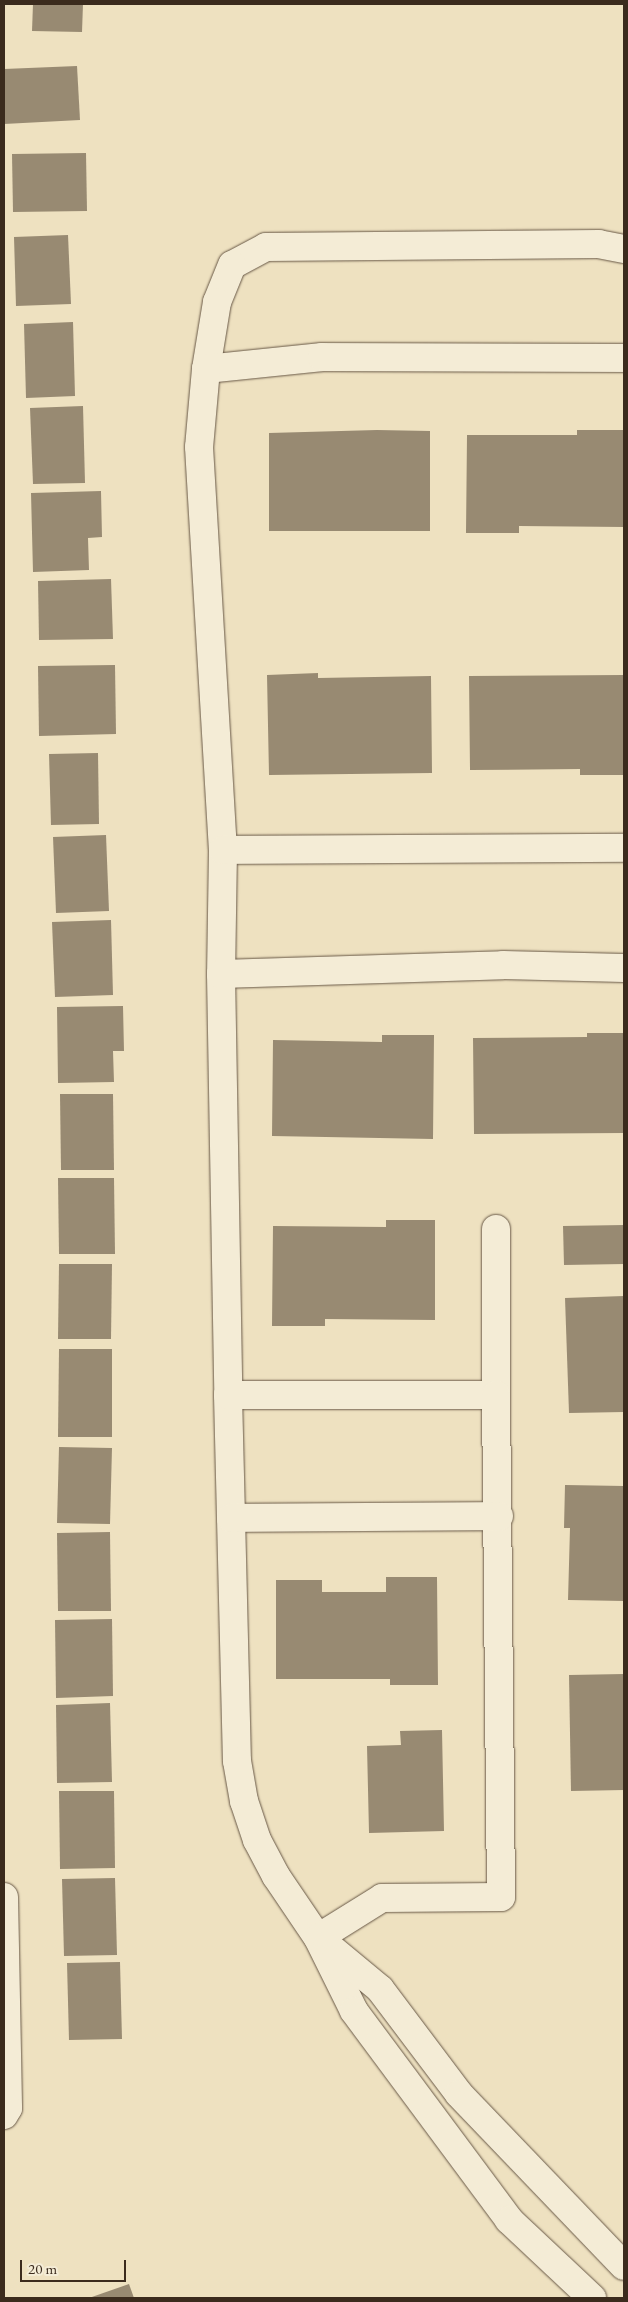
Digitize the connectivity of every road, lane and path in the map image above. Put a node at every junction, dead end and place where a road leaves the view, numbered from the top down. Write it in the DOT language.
graph roads {
  1 [pos="624,249"];
  2 [pos="624,358"];
  3 [pos="206,369"];
  4 [pos="624,848"];
  5 [pos="222,850"];
  6 [pos="624,968"];
  7 [pos="220,974"];
  8 [pos="496,1229"];
  9 [pos="228,1395"];
  10 [pos="496,1395"];
  11 [pos="499,1516"];
  12 [pos="231,1518"];
  13 [pos="4,1897"];
  14 [pos="318,1938"];
  15 [pos="4,2115"];
  16 [pos="624,2266"];
  17 [pos="592,2298"];
  1 -- 3 [label="street"];
  2 -- 3 [label="street"];
  3 -- 5 [label="street"];
  4 -- 5 [label="street"];
  5 -- 7 [label="street"];
  6 -- 7 [label="street"];
  7 -- 9 [label="street"];
  8 -- 10 [label="street"];
  9 -- 10 [label="street"];
  9 -- 12 [label="street"];
  10 -- 11 [label="street"];
  11 -- 12 [label="street"];
  11 -- 14 [label="street"];
  12 -- 14 [label="street"];
  13 -- 15 [label="street"];
  14 -- 16 [label="street"];
  14 -- 17 [label="street"];
}
